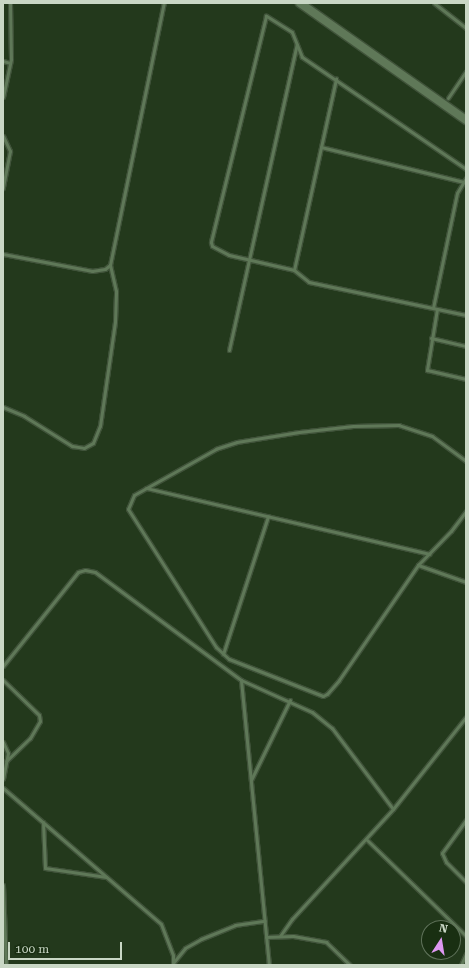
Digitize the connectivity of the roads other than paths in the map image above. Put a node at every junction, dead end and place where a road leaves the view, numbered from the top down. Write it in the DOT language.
graph roads {
  1 [pos="10,3"];
  2 [pos="164,3"];
  3 [pos="300,3"];
  4 [pos="434,3"];
  5 [pos="466,28"];
  6 [pos="297,44"];
  7 [pos="3,61"];
  8 [pos="10,62"];
  9 [pos="466,71"];
  10 [pos="336,79"];
  11 [pos="3,97"];
  12 [pos="448,98"];
  13 [pos="466,120"];
  14 [pos="3,136"];
  15 [pos="321,147"];
  16 [pos="466,169"];
  17 [pos="466,178"];
  18 [pos="463,182"];
  19 [pos="3,188"];
  20 [pos="3,254"];
  21 [pos="250,259"];
  22 [pos="110,265"];
  23 [pos="294,270"];
  24 [pos="433,308"];
  25 [pos="437,309"];
  26 [pos="466,315"];
  27 [pos="431,338"];
  28 [pos="466,346"];
  29 [pos="229,350"];
  30 [pos="466,379"];
  31 [pos="3,408"];
  32 [pos="466,461"];
  33 [pos="146,488"];
  34 [pos="466,511"];
  35 [pos="268,516"];
  36 [pos="429,554"];
  37 [pos="418,565"];
  38 [pos="466,582"];
  39 [pos="223,654"];
  40 [pos="3,666"];
  41 [pos="3,680"];
  42 [pos="241,680"];
  43 [pos="290,700"];
  44 [pos="465,719"];
  45 [pos="3,742"];
  46 [pos="6,761"];
  47 [pos="3,779"];
  48 [pos="251,780"];
  49 [pos="3,788"];
  50 [pos="393,809"];
  51 [pos="466,820"];
  52 [pos="43,822"];
  53 [pos="366,839"];
  54 [pos="107,877"];
  55 [pos="466,882"];
  56 [pos="3,885"];
  57 [pos="265,921"];
  58 [pos="280,936"];
  59 [pos="466,936"];
  60 [pos="266,937"];
  61 [pos="466,954"];
  62 [pos="173,964"];
  63 [pos="6,965"];
  64 [pos="269,965"];
  65 [pos="350,965"];
  66 [pos="462,965"];
  1 -- 8 [label="lane"];
  2 -- 22 [label="lane"];
  3 -- 13 [label="street"];
  4 -- 5 [label="lane"];
  6 -- 10 [label="lane"];
  6 -- 21 [label="lane"];
  6 -- 21 [label="lane"];
  7 -- 8 [label="lane"];
  8 -- 11 [label="lane"];
  9 -- 12 [label="lane"];
  10 -- 15 [label="lane"];
  10 -- 16 [label="lane"];
  14 -- 19 [label="lane"];
  15 -- 18 [label="lane"];
  15 -- 23 [label="lane"];
  17 -- 18 [label="lane"];
  18 -- 24 [label="lane"];
  20 -- 22 [label="lane"];
  21 -- 23 [label="lane"];
  21 -- 29 [label="lane"];
  22 -- 31 [label="lane"];
  23 -- 24 [label="lane"];
  24 -- 25 [label="lane"];
  25 -- 26 [label="lane"];
  25 -- 27 [label="lane"];
  27 -- 28 [label="lane"];
  27 -- 30 [label="lane"];
  32 -- 33 [label="lane"];
  33 -- 35 [label="lane"];
  33 -- 39 [label="lane"];
  34 -- 36 [label="lane"];
  35 -- 36 [label="lane"];
  35 -- 39 [label="lane"];
  36 -- 37 [label="lane"];
  37 -- 38 [label="lane"];
  37 -- 39 [label="lane"];
  40 -- 42 [label="lane"];
  41 -- 46 [label="lane"];
  42 -- 43 [label="lane"];
  42 -- 48 [label="lane"];
  43 -- 48 [label="lane"];
  43 -- 50 [label="lane"];
  44 -- 50 [label="lane"];
  45 -- 46 [label="lane"];
  46 -- 47 [label="lane"];
  48 -- 57 [label="lane"];
  49 -- 52 [label="lane"];
  50 -- 53 [label="lane"];
  51 -- 55 [label="lane"];
  52 -- 54 [label="lane"];
  52 -- 54 [label="lane"];
  53 -- 58 [label="lane"];
  53 -- 59 [label="lane"];
  54 -- 62 [label="lane"];
  56 -- 63 [label="lane"];
  57 -- 60 [label="lane"];
  57 -- 62 [label="lane"];
  58 -- 60 [label="lane"];
  58 -- 65 [label="lane"];
  60 -- 64 [label="lane"];
  61 -- 66 [label="lane"];
}
